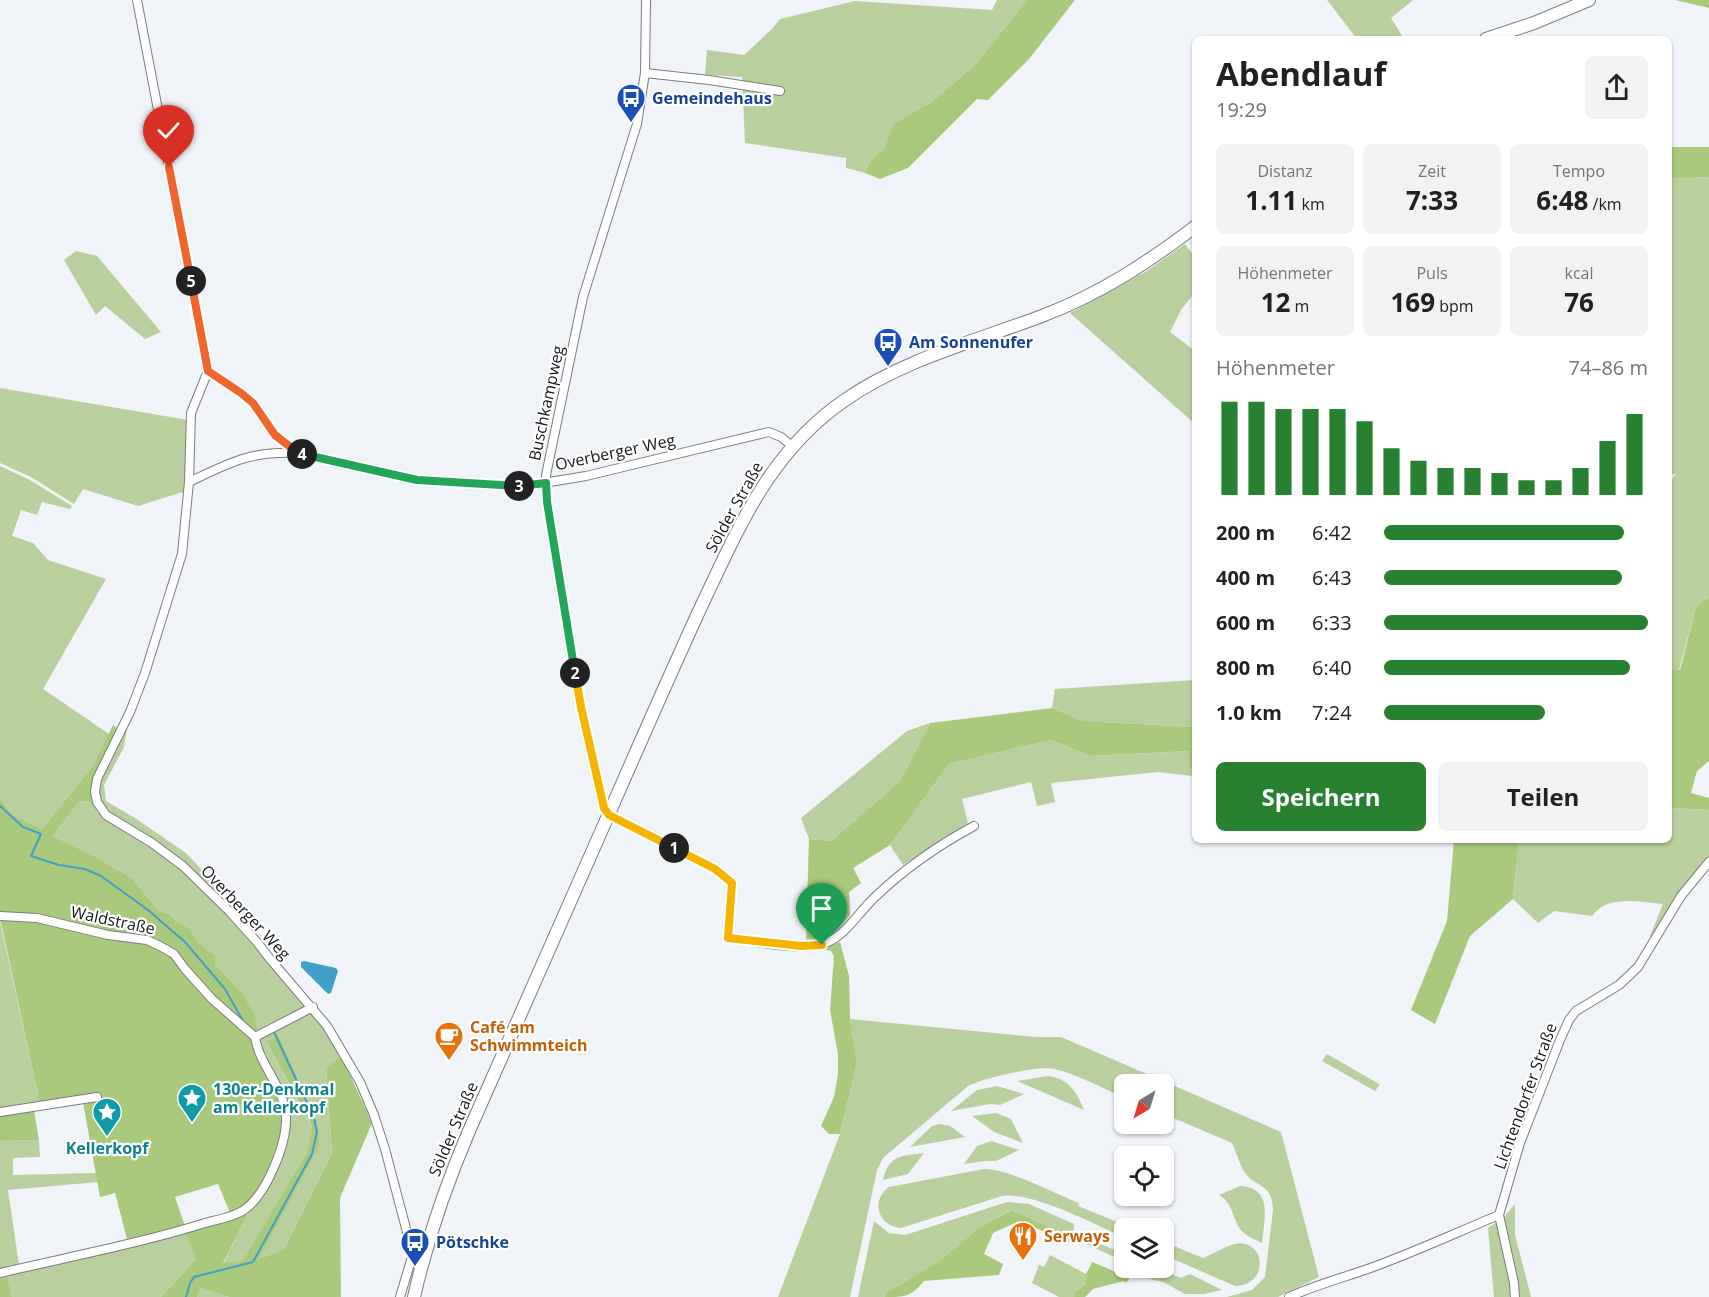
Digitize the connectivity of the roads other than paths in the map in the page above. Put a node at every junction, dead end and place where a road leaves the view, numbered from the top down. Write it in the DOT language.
graph roads {
  1 [pos="137,0"];
  2 [pos="646,0"];
  3 [pos="1589,0"];
  4 [pos="1495,36"];
  5 [pos="645,73"];
  6 [pos="780,91"];
  7 [pos="1192,229"];
  8 [pos="208,371"];
  9 [pos="792,446"];
  10 [pos="298,453"];
  11 [pos="189,482"];
  12 [pos="546,483"];
  13 [pos="609,815"];
  14 [pos="974,826"];
  15 [pos="1709,862"];
  16 [pos="0,916"];
  17 [pos="313,1007"];
  18 [pos="255,1037"];
  19 [pos="97,1097"];
  20 [pos="0,1112"];
  21 [pos="1499,1215"];
  22 [pos="420,1249"];
  23 [pos="0,1273"];
  24 [pos="400,1297"];
  25 [pos="414,1297"];
  26 [pos="1289,1297"];
  27 [pos="1515,1297"];
  1 -- 8 [label="street"];
  2 -- 5 [label="street, Buschkampweg"];
  3 -- 4 [label="main road"];
  5 -- 6 [label="street"];
  5 -- 12 [label="street, Buschkampweg"];
  7 -- 9 [label="main road, Sölder Straße"];
  8 -- 10 [label="street, Overberger Weg"];
  8 -- 11 [label="street, Overberger Weg"];
  9 -- 12 [label="street, Overberger Weg"];
  9 -- 13 [label="main road, Sölder Straße"];
  10 -- 11 [label="street, Overberger Weg"];
  10 -- 12 [label="street, Overberger Weg"];
  11 -- 17 [label="street, Overberger Weg"];
  12 -- 13 [label="street, Buschkampweg"];
  13 -- 14 [label="street"];
  13 -- 22 [label="main road, Sölder Straße"];
  15 -- 21 [label="street, Lichtendorfer Straße"];
  16 -- 18 [label="street, Waldstraße"];
  17 -- 18 [label="street"];
  17 -- 22 [label="street, Overberger Weg"];
  18 -- 23 [label="street"];
  19 -- 20 [label="street"];
  21 -- 26 [label="street"];
  21 -- 27 [label="street, Lichtendorfer Straße"];
  22 -- 24 [label="street"];
  22 -- 25 [label="main road, Sölder Straße"];
}
